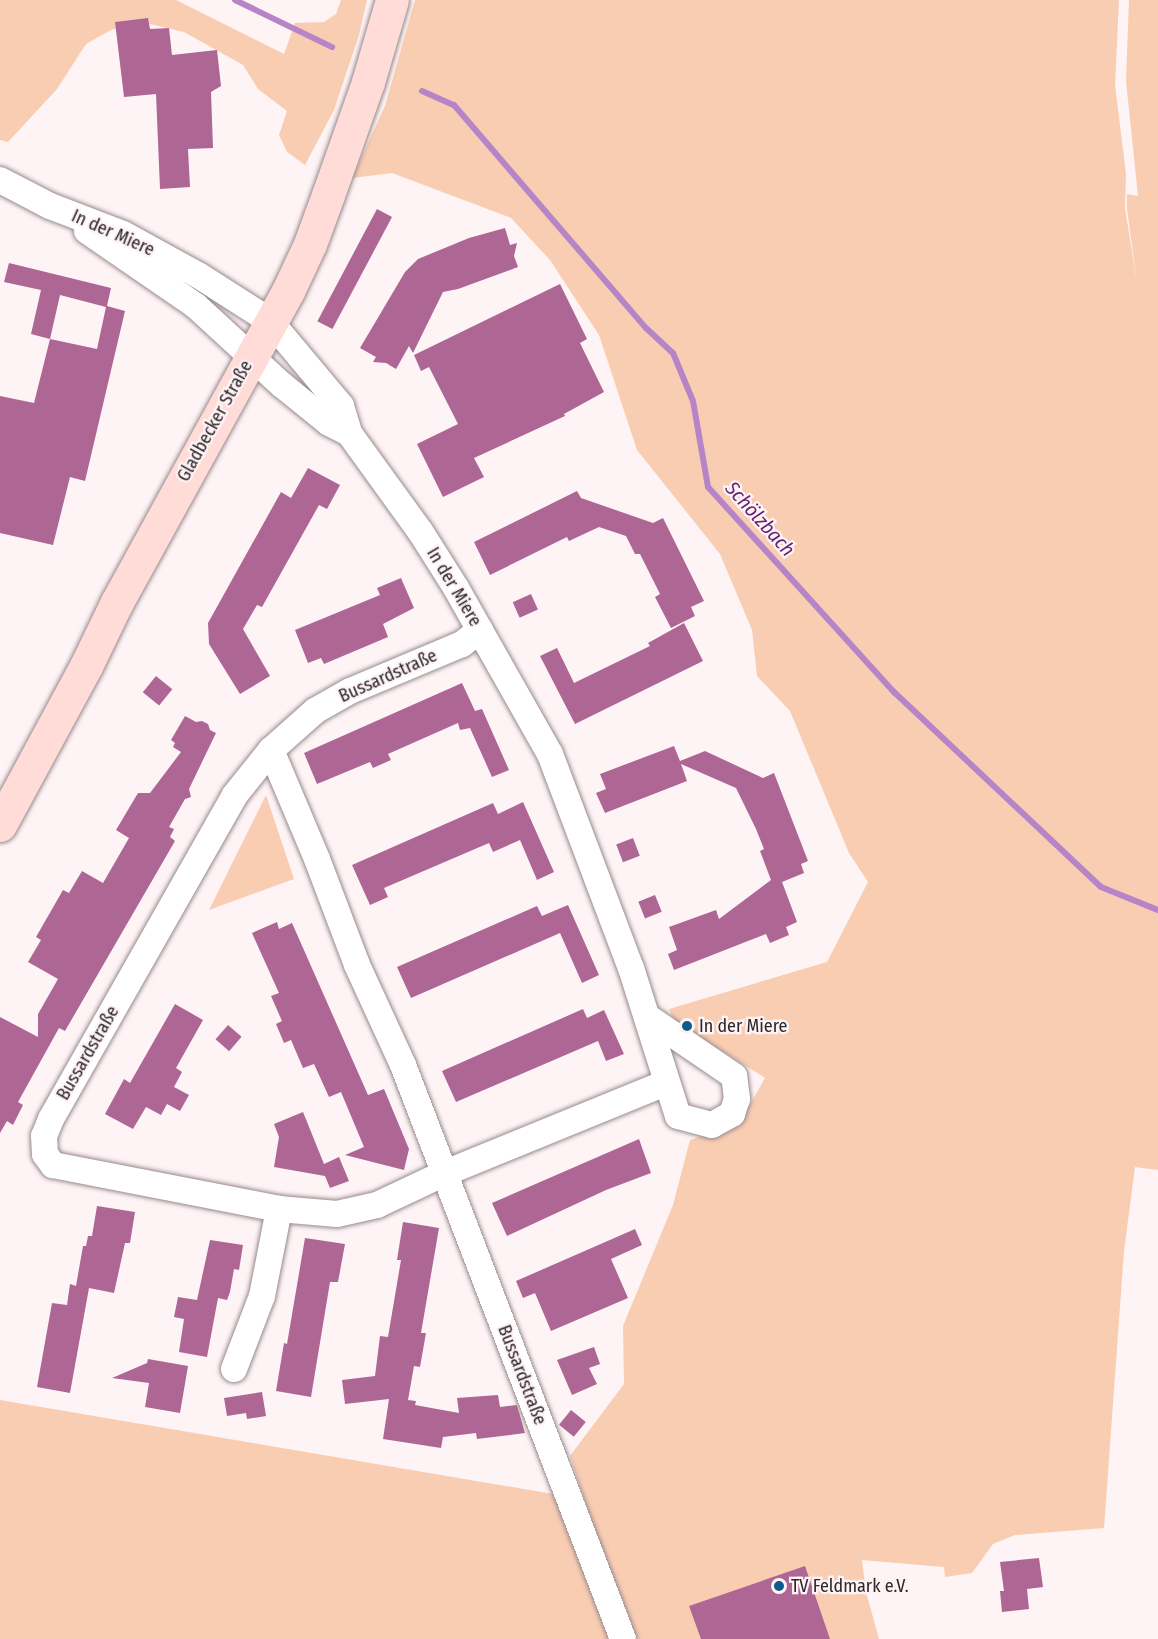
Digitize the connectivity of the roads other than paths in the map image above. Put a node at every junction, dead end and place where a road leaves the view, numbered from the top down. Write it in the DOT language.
graph roads {
  1 [pos="392,0"];
  2 [pos="2,188"];
  3 [pos="50,206"];
  4 [pos="270,321"];
  5 [pos="249,357"];
  6 [pos="350,433"];
  7 [pos="480,630"];
  8 [pos="271,750"];
  9 [pos="0,825"];
  10 [pos="649,1018"];
  11 [pos="666,1083"];
  12 [pos="445,1173"];
  13 [pos="279,1209"];
  14 [pos="234,1369"];
  15 [pos="623,1639"];
  1 -- 4 [label="main road, Gladbecker Straße"];
  2 -- 3 [label="street, In der Miere"];
  3 -- 4 [label="street, In der Miere"];
  3 -- 5 [label="street, In der Miere"];
  4 -- 5 [label="main road, Gladbecker Straße"];
  4 -- 6 [label="street, In der Miere"];
  5 -- 6 [label="street, In der Miere"];
  5 -- 9 [label="main road, Gladbecker Straße"];
  6 -- 7 [label="street, In der Miere"];
  7 -- 8 [label="street, Bussardstraße"];
  7 -- 10 [label="street, In der Miere"];
  8 -- 12 [label="street, Bussardstraße"];
  8 -- 13 [label="street, Bussardstraße"];
  10 -- 11 [label="street, In der Miere"];
  10 -- 11 [label="street, In der Miere"];
  11 -- 12 [label="street, Bussardstraße"];
  12 -- 13 [label="street, Bussardstraße"];
  12 -- 15 [label="street, Bussardstraße"];
  13 -- 14 [label="street"];
}
